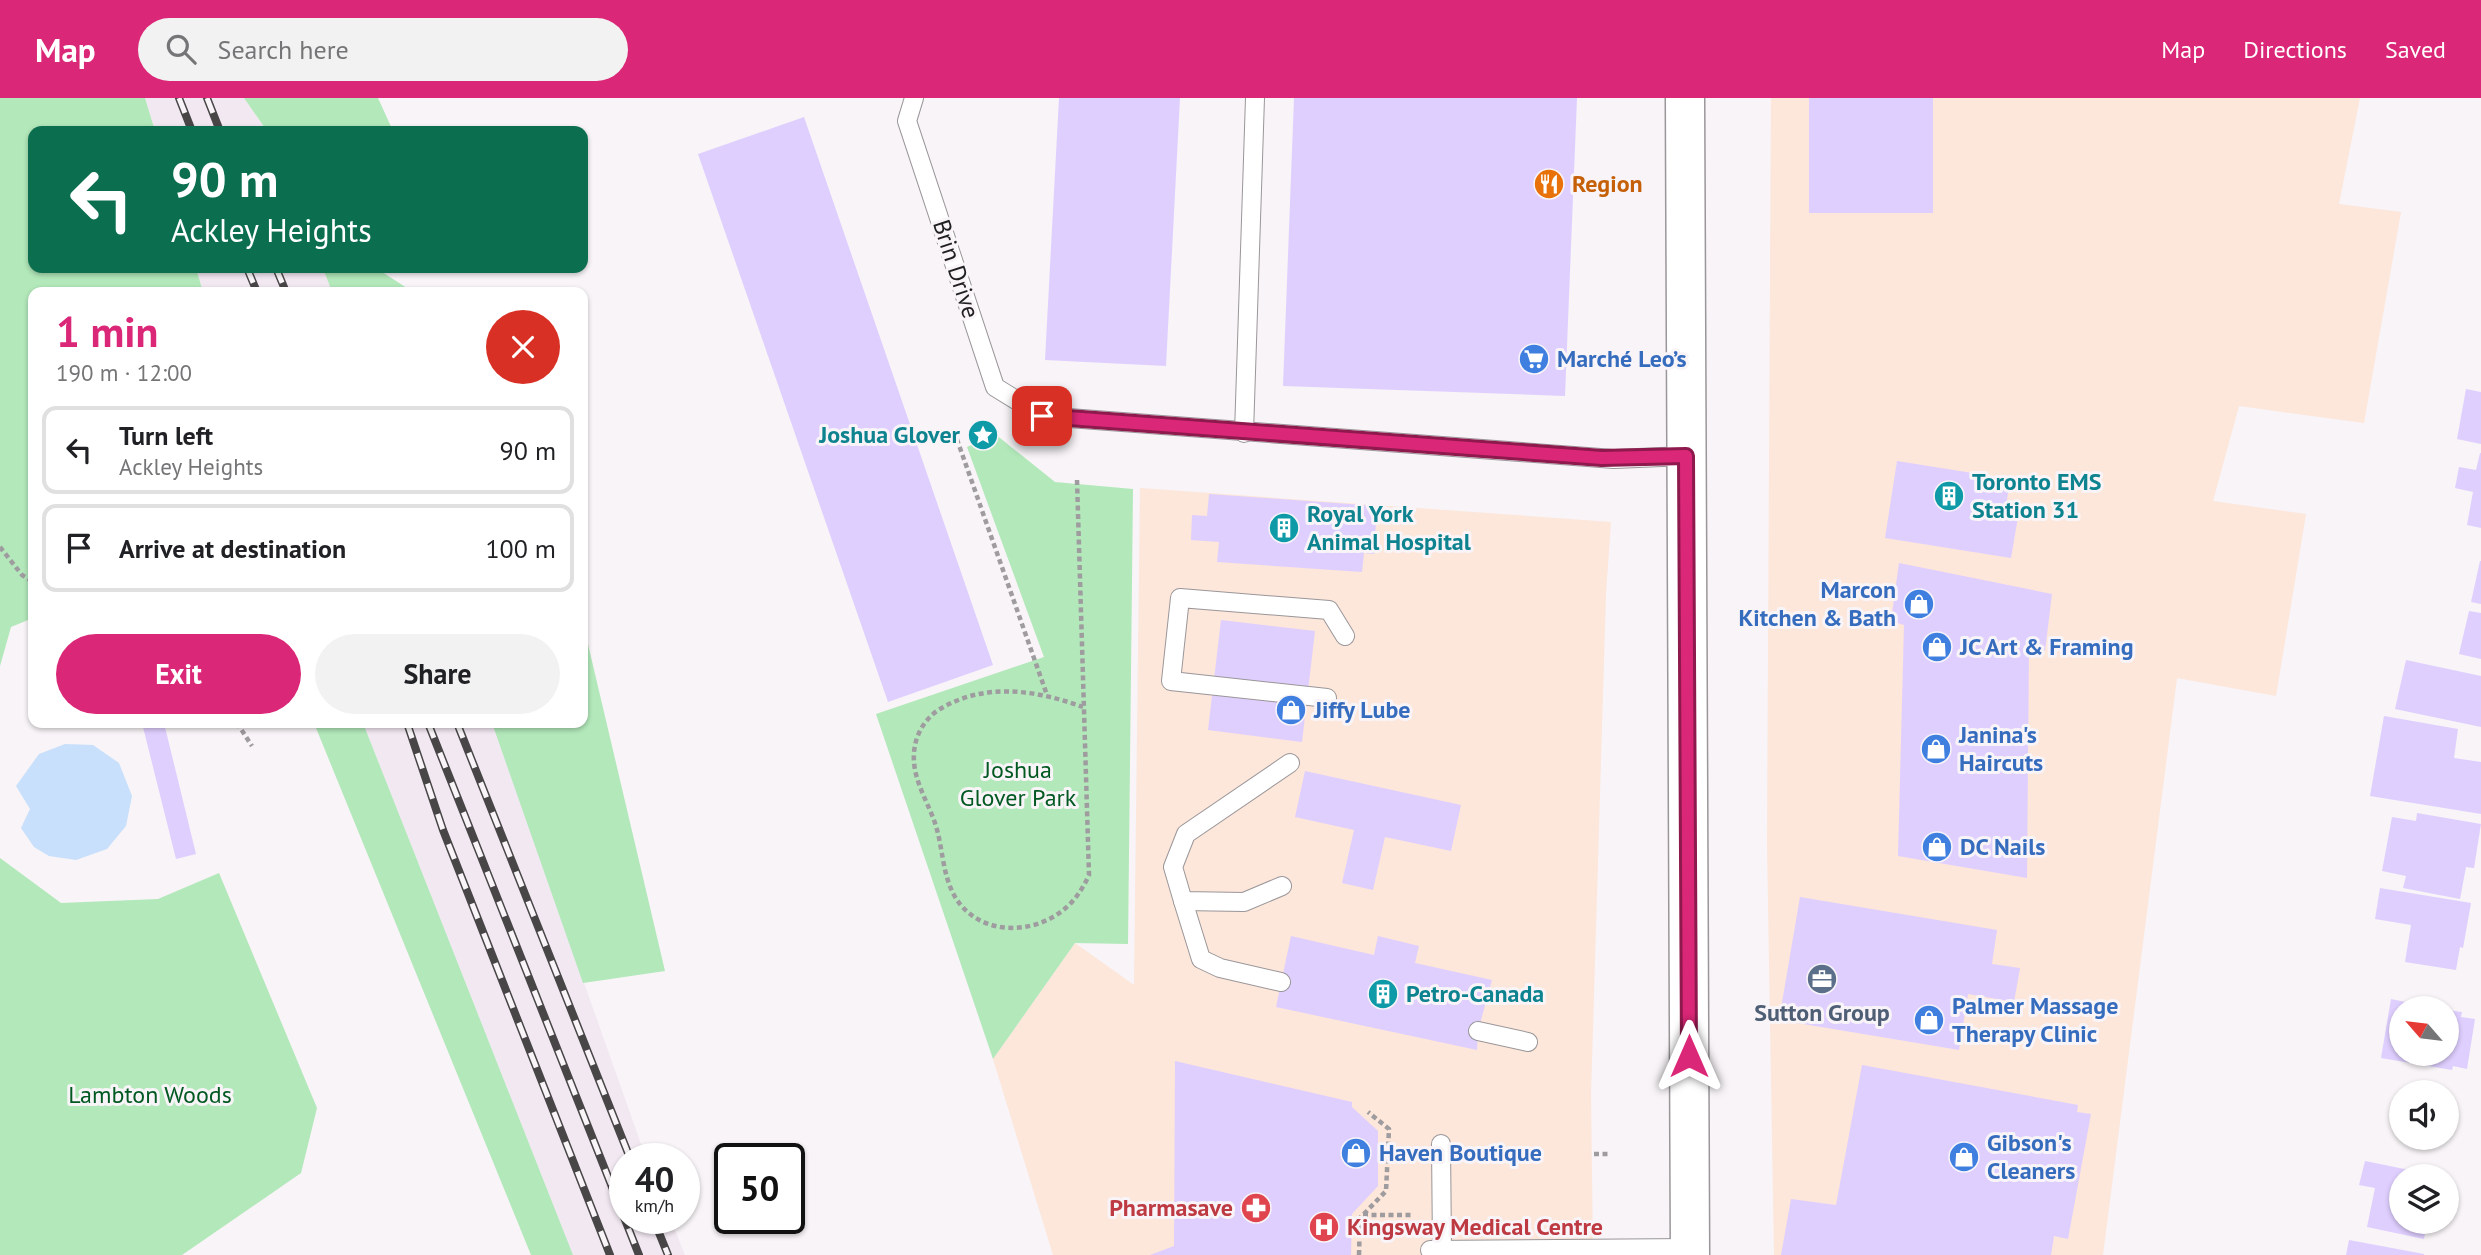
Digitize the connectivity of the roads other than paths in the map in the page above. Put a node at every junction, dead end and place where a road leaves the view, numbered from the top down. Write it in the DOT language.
graph roads {
  1 [pos="914,98"];
  2 [pos="1255,98"];
  3 [pos="1685,98"];
  4 [pos="1244,433"];
  5 [pos="1686,456"];
  6 [pos="1345,636"];
  7 [pos="1327,698"];
  8 [pos="1290,763"];
  9 [pos="1282,886"];
  10 [pos="1183,901"];
  11 [pos="1281,982"];
  12 [pos="1478,1031"];
  13 [pos="1528,1041"];
  14 [pos="1441,1144"];
  15 [pos="1690,1252"];
  1 -- 4 [label="lane, Brin Drive"];
  2 -- 4 [label="lane"];
  3 -- 5 [label="main road"];
  4 -- 5 [label="lane"];
  5 -- 15 [label="main road"];
  6 -- 7 [label="lane"];
  8 -- 10 [label="lane"];
  9 -- 10 [label="lane"];
  10 -- 11 [label="lane"];
  12 -- 13 [label="lane"];
  14 -- 15 [label="lane"];
}
